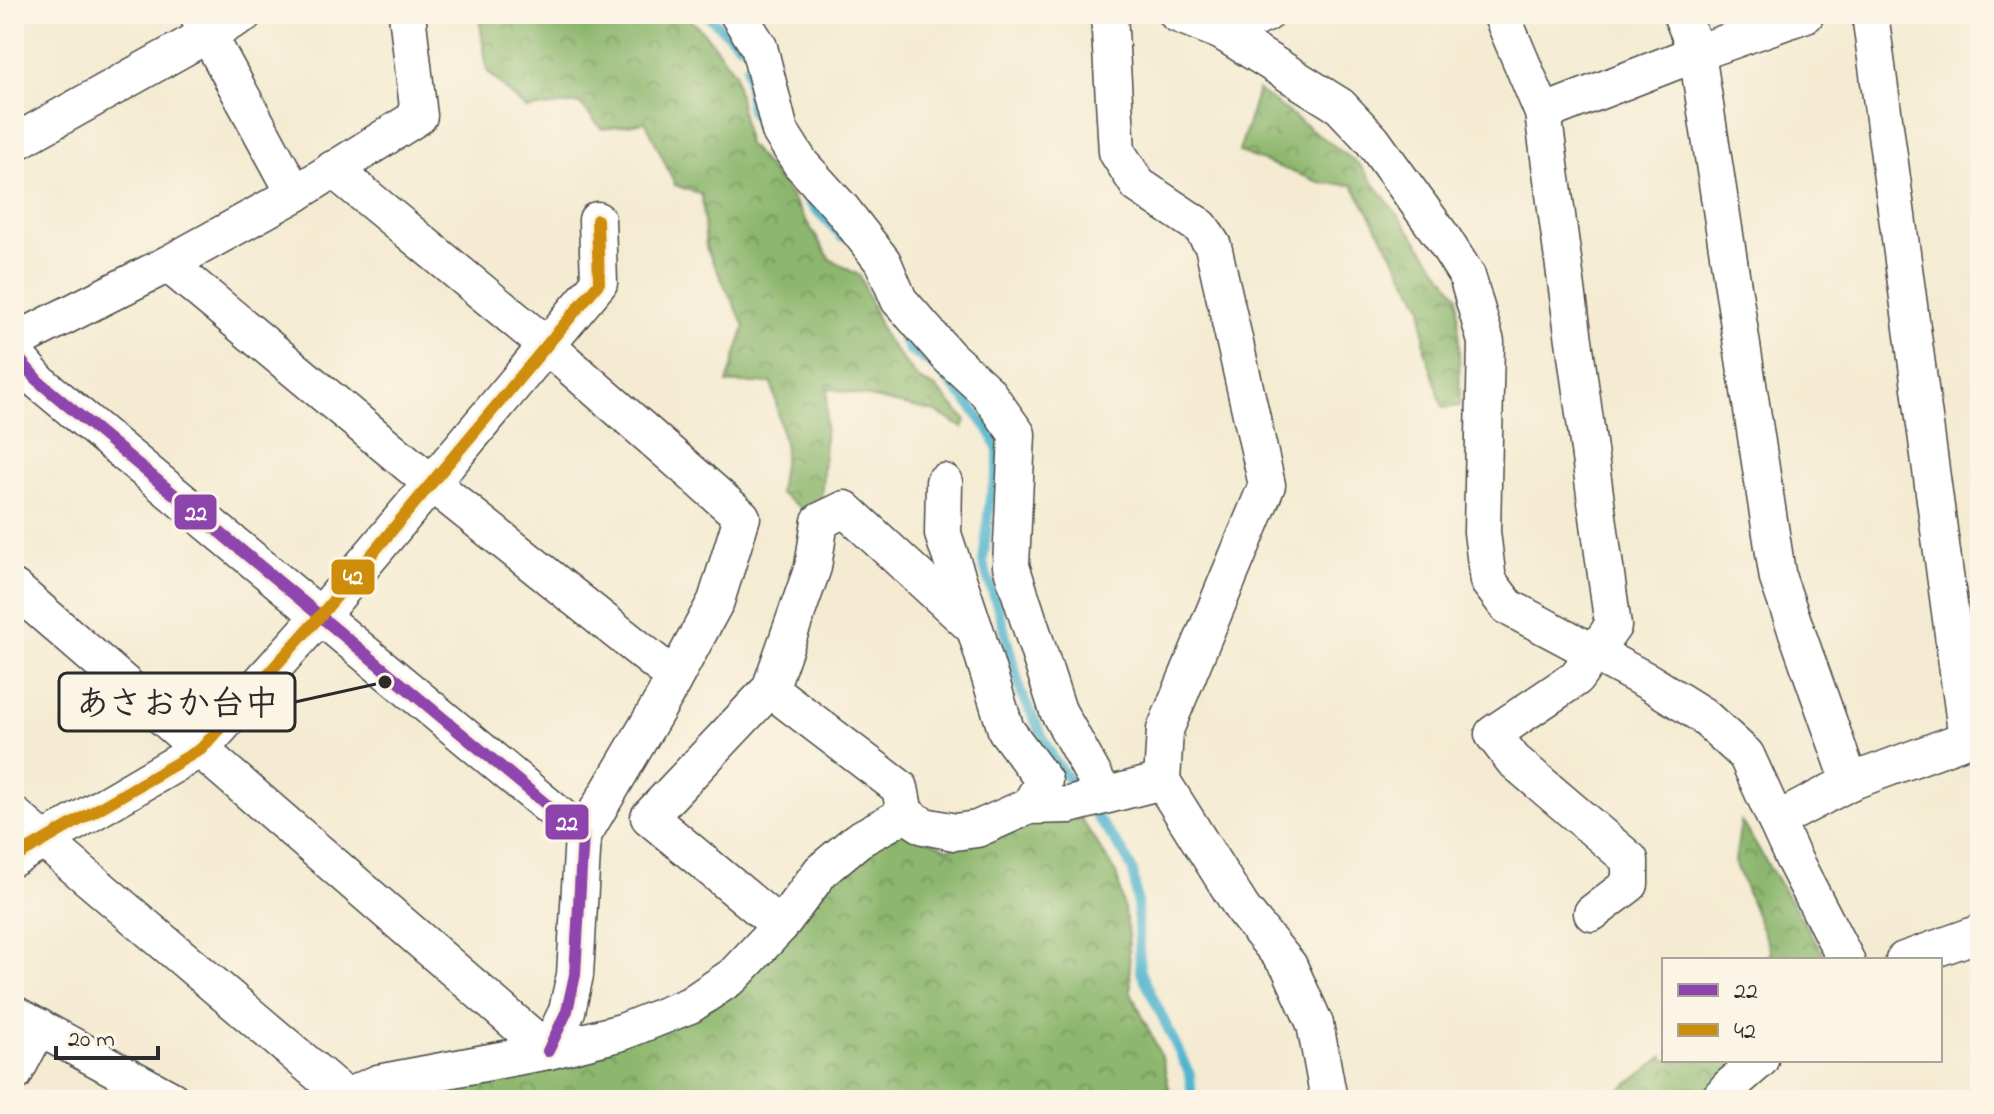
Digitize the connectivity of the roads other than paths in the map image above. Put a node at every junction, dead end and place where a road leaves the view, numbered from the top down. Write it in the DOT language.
graph roads {
  1 [pos="244,14"];
  2 [pos="407,14"];
  3 [pos="738,14"];
  4 [pos="1109,14"];
  5 [pos="1177,14"];
  6 [pos="1266,14"];
  7 [pos="1501,14"];
  8 [pos="1681,14"];
  9 [pos="1806,14"];
  10 [pos="1870,14"];
  11 [pos="203,24"];
  12 [pos="1222,32"];
  13 [pos="1697,53"];
  14 [pos="1543,113"];
  15 [pos="14,143"];
  16 [pos="333,169"];
  17 [pos="295,194"];
  18 [pos="597,220"];
  19 [pos="168,264"];
  20 [pos="14,342"];
  21 [pos="546,345"];
  22 [pos="14,353"];
  23 [pos="944,482"];
  24 [pos="431,483"];
  25 [pos="14,588"];
  26 [pos="321,615"];
  27 [pos="975,629"];
  28 [pos="1595,654"];
  29 [pos="674,677"];
  30 [pos="770,689"];
  31 [pos="1974,736"];
  32 [pos="201,749"];
  33 [pos="1162,781"];
  34 [pos="1850,782"];
  35 [pos="1104,794"];
  36 [pos="1029,806"];
  37 [pos="905,814"];
  38 [pos="14,815"];
  39 [pos="1776,821"];
  40 [pos="583,835"];
  41 [pos="46,841"];
  42 [pos="14,858"];
  43 [pos="1592,913"];
  44 [pos="780,926"];
  45 [pos="1980,933"];
  46 [pos="1845,958"];
  47 [pos="1910,958"];
  48 [pos="26,1020"];
  49 [pos="548,1051"];
  50 [pos="1758,1062"];
  51 [pos="14,1074"];
  52 [pos="345,1098"];
  53 [pos="172,1100"];
  54 [pos="1329,1100"];
  55 [pos="1718,1100"];
  1 -- 11 [label="street"];
  2 -- 16 [label="street"];
  3 -- 35 [label="street"];
  4 -- 33 [label="street"];
  5 -- 12 [label="street"];
  6 -- 12 [label="street"];
  7 -- 14 [label="street"];
  8 -- 13 [label="street"];
  9 -- 13 [label="street"];
  10 -- 31 [label="street"];
  11 -- 15 [label="street"];
  11 -- 17 [label="street"];
  12 -- 28 [label="street"];
  13 -- 14 [label="street"];
  13 -- 34 [label="street"];
  14 -- 28 [label="street"];
  16 -- 17 [label="street"];
  16 -- 21 [label="street"];
  17 -- 19 [label="street"];
  18 -- 21 [label="street"];
  19 -- 20 [label="street"];
  19 -- 24 [label="street"];
  21 -- 24 [label="street"];
  21 -- 29 [label="street"];
  22 -- 26 [label="street"];
  23 -- 27 [label="street"];
  24 -- 26 [label="street"];
  24 -- 29 [label="street"];
  25 -- 32 [label="street"];
  26 -- 32 [label="street"];
  26 -- 40 [label="street"];
  27 -- 30 [label="street"];
  27 -- 36 [label="street"];
  28 -- 39 [label="street"];
  28 -- 43 [label="street"];
  29 -- 40 [label="street"];
  30 -- 37 [label="street"];
  30 -- 44 [label="street"];
  31 -- 34 [label="street"];
  32 -- 41 [label="street"];
  32 -- 49 [label="street"];
  33 -- 35 [label="street"];
  33 -- 54 [label="street"];
  34 -- 39 [label="street"];
  35 -- 36 [label="street"];
  36 -- 37 [label="street"];
  37 -- 44 [label="street"];
  38 -- 41 [label="street"];
  39 -- 46 [label="street"];
  40 -- 49 [label="street"];
  41 -- 42 [label="street"];
  41 -- 52 [label="street"];
  44 -- 49 [label="street"];
  45 -- 47 [label="street"];
  48 -- 51 [label="street"];
  48 -- 53 [label="street"];
  49 -- 52 [label="street"];
  50 -- 55 [label="street"];
}
